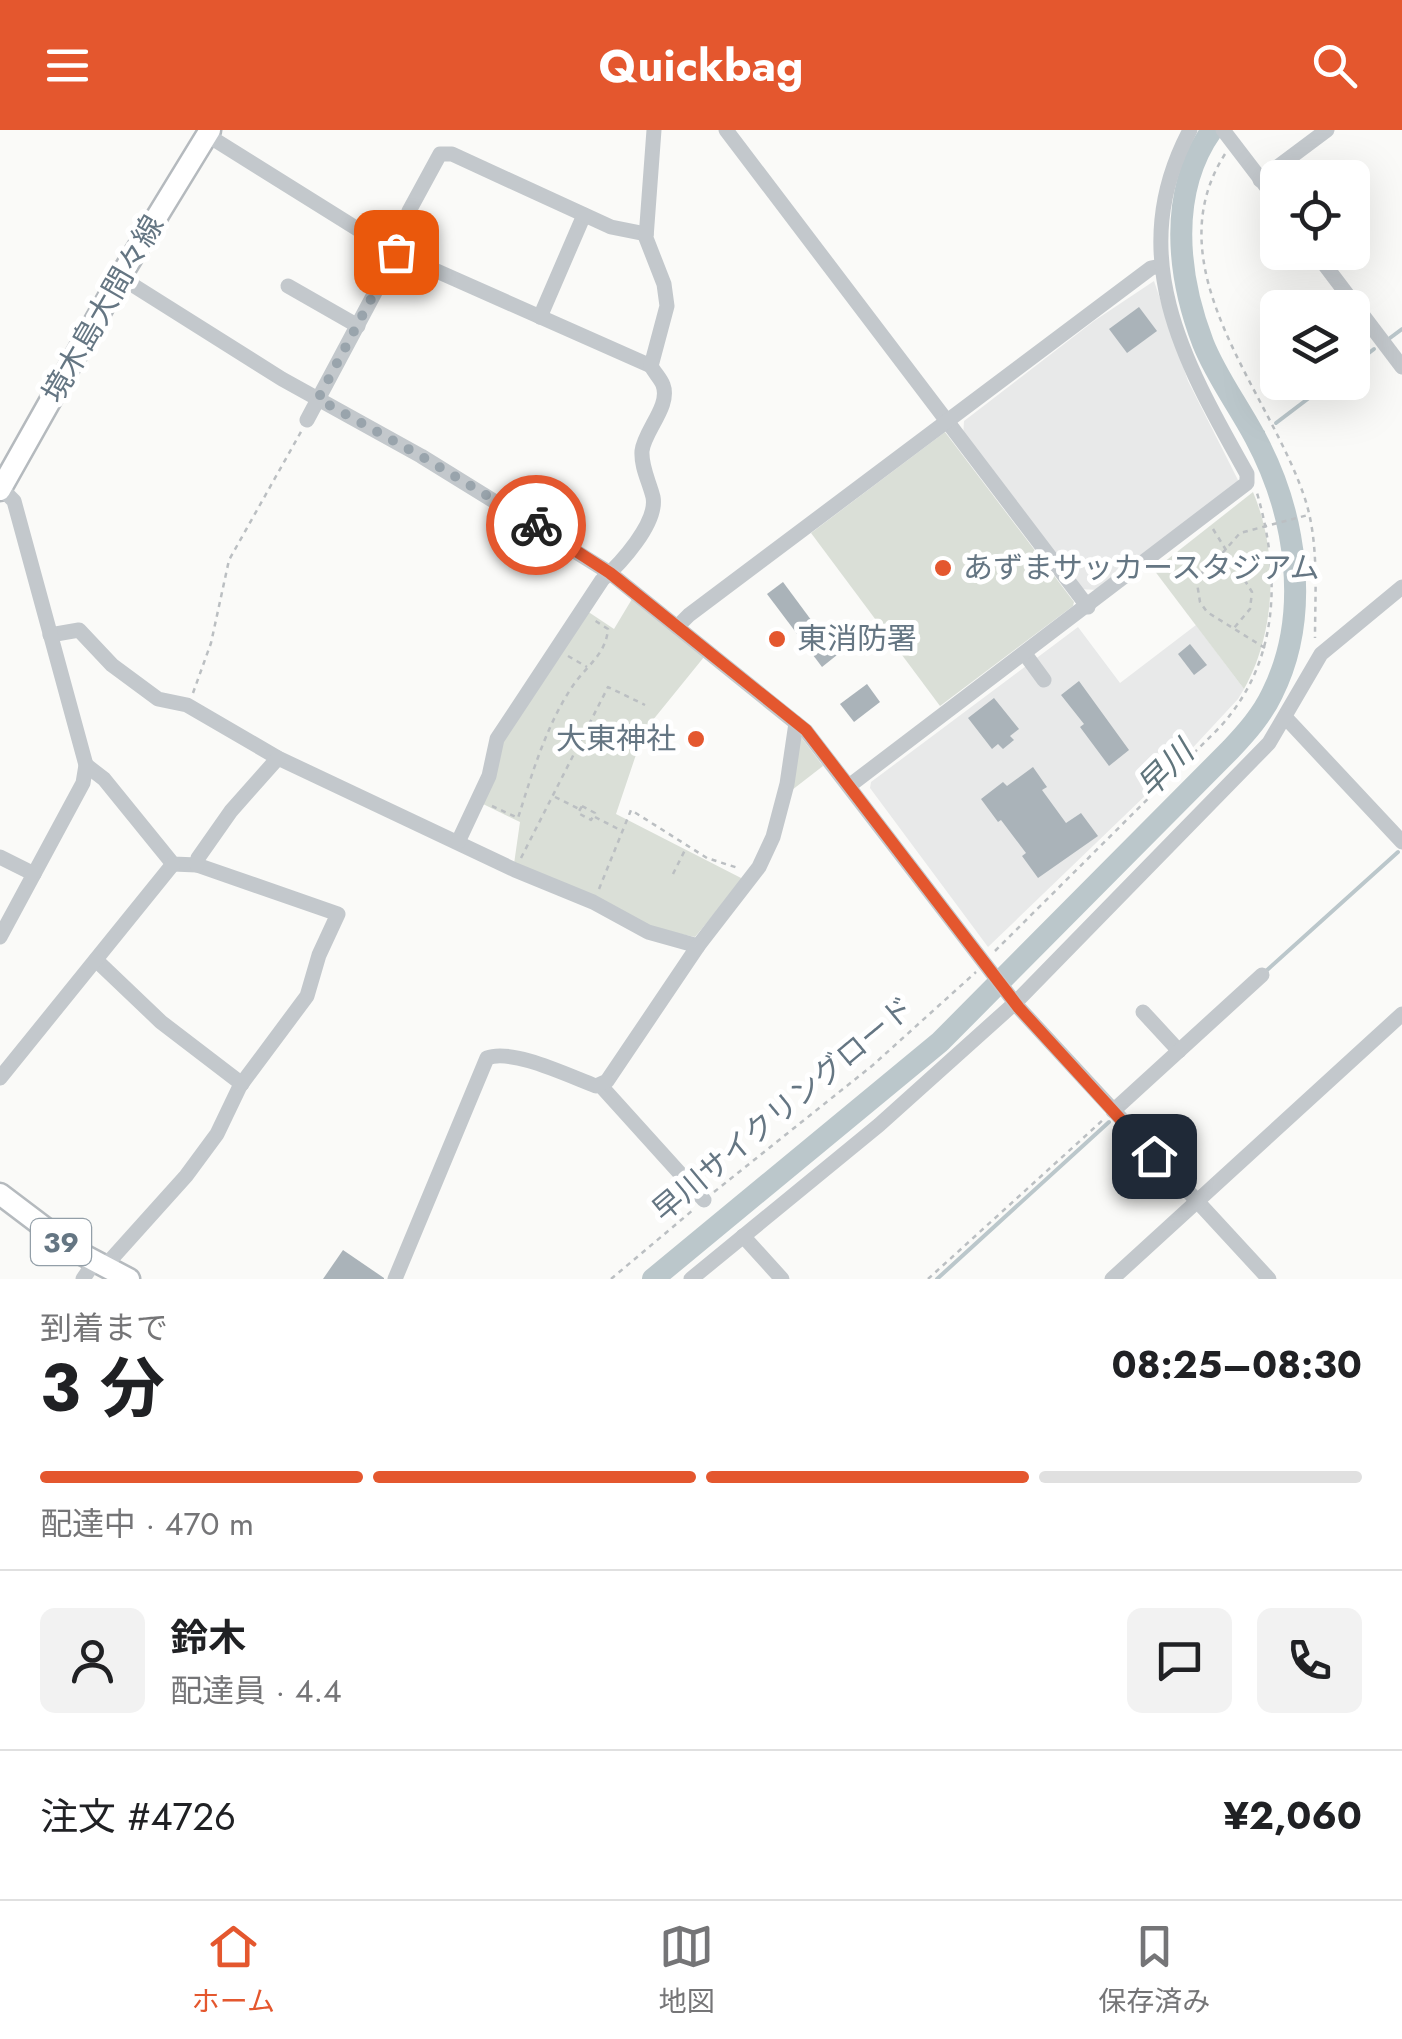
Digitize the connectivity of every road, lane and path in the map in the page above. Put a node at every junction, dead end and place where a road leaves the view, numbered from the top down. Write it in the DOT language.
graph roads {
  1 [pos="654,130"];
  2 [pos="726,130"];
  3 [pos="1190,130"];
  4 [pos="1327,130"];
  5 [pos="209,132"];
  6 [pos="1228,139"];
  7 [pos="1287,160"];
  8 [pos="1260,180"];
  9 [pos="584,215"];
  10 [pos="646,234"];
  11 [pos="396,252"];
  12 [pos="1161,266"];
  13 [pos="1329,270"];
  14 [pos="120,277"];
  15 [pos="288,286"];
  16 [pos="540,316"];
  17 [pos="358,326"];
  18 [pos="651,366"];
  19 [pos="1402,367"];
  20 [pos="318,399"];
  21 [pos="307,420"];
  22 [pos="945,421"];
  23 [pos="2,482"];
  24 [pos="1256,489"];
  25 [pos="1307,515"];
  26 [pos="1209,523"];
  27 [pos="1268,525"];
  28 [pos="1225,548"];
  29 [pos="610,573"];
  30 [pos="1402,587"];
  31 [pos="1088,607"];
  32 [pos="587,615"];
  33 [pos="677,627"];
  34 [pos="1233,630"];
  35 [pos="50,636"];
  36 [pos="1316,642"];
  37 [pos="1265,648"];
  38 [pos="563,652"];
  39 [pos="1025,654"];
  40 [pos="588,668"];
  41 [pos="1044,680"];
  42 [pos="187,705"];
  43 [pos="645,705"];
  44 [pos="1286,718"];
  45 [pos="796,723"];
  46 [pos="278,758"];
  47 [pos="86,765"];
  48 [pos="849,786"];
  49 [pos="553,796"];
  50 [pos="487,804"];
  51 [pos="622,832"];
  52 [pos="458,842"];
  53 [pos="1402,842"];
  54 [pos="687,846"];
  55 [pos="0,857"];
  56 [pos="173,864"];
  57 [pos="196,865"];
  58 [pos="515,870"];
  59 [pos="34,874"];
  60 [pos="673,874"];
  61 [pos="750,879"];
  62 [pos="597,895"];
  63 [pos="0,937"];
  64 [pos="698,946"];
  65 [pos="96,960"];
  66 [pos="985,964"];
  67 [pos="1262,974"];
  68 [pos="1014,999"];
  69 [pos="1143,1012"];
  70 [pos="1402,1014"];
  71 [pos="1179,1051"];
  72 [pos="0,1078"];
  73 [pos="242,1084"];
  74 [pos="602,1086"];
  75 [pos="1113,1111"];
  76 [pos="0,1194"];
  77 [pos="704,1200"];
  78 [pos="1195,1202"];
  79 [pos="743,1236"];
  80 [pos="95,1268"];
  81 [pos="130,1279"];
  82 [pos="396,1279"];
  83 [pos="611,1279"];
  84 [pos="691,1279"];
  85 [pos="782,1279"];
  86 [pos="928,1279"];
  87 [pos="1112,1279"];
  88 [pos="1269,1279"];
  1 -- 10 [label="street"];
  2 -- 22 [label="street"];
  3 -- 12 [label="street"];
  4 -- 7 [label="street"];
  5 -- 11 [label="street"];
  5 -- 14 [label="main road, 境木島大間々線"];
  6 -- 8 [label="street"];
  6 -- 25 [label="path"];
  9 -- 10 [label="street"];
  9 -- 11 [label="street"];
  9 -- 16 [label="street"];
  10 -- 18 [label="street"];
  11 -- 16 [label="street"];
  11 -- 17 [label="street"];
  12 -- 22 [label="street"];
  12 -- 31 [label="street"];
  13 -- 19 [label="street"];
  14 -- 20 [label="street"];
  14 -- 23 [label="main road, 境木島大間々線"];
  15 -- 17 [label="street"];
  16 -- 18 [label="street"];
  17 -- 20 [label="street"];
  18 -- 29 [label="street"];
  20 -- 21 [label="street"];
  20 -- 29 [label="street"];
  21 -- 42 [label="path"];
  22 -- 31 [label="street"];
  22 -- 33 [label="street"];
  23 -- 35 [label="street"];
  24 -- 27 [label="path, 早川サイクリングロード"];
  25 -- 27 [label="path"];
  25 -- 36 [label="path"];
  26 -- 28 [label="path"];
  27 -- 28 [label="path"];
  27 -- 37 [label="path, 早川サイクリングロード"];
  28 -- 34 [label="path"];
  28 -- 34 [label="path"];
  29 -- 33 [label="street"];
  29 -- 52 [label="street"];
  30 -- 44 [label="street"];
  31 -- 39 [label="street"];
  32 -- 40 [label="path"];
  33 -- 45 [label="street"];
  34 -- 37 [label="path"];
  35 -- 42 [label="street"];
  35 -- 47 [label="street"];
  37 -- 66 [label="path, 早川サイクリングロード"];
  38 -- 40 [label="path"];
  39 -- 41 [label="street"];
  39 -- 48 [label="street"];
  40 -- 50 [label="path"];
  42 -- 46 [label="street"];
  43 -- 49 [label="path"];
  44 -- 53 [label="street"];
  44 -- 68 [label="street"];
  45 -- 48 [label="street"];
  45 -- 61 [label="street"];
  46 -- 52 [label="street"];
  46 -- 57 [label="street"];
  47 -- 56 [label="street"];
  47 -- 59 [label="street"];
  48 -- 66 [label="street"];
  49 -- 51 [label="path"];
  49 -- 58 [label="path"];
  51 -- 54 [label="path"];
  51 -- 62 [label="path"];
  52 -- 58 [label="street"];
  54 -- 60 [label="path"];
  54 -- 61 [label="path"];
  55 -- 59 [label="street"];
  56 -- 57 [label="street"];
  56 -- 65 [label="street"];
  57 -- 73 [label="street"];
  58 -- 64 [label="street"];
  59 -- 63 [label="street"];
  61 -- 64 [label="street"];
  64 -- 74 [label="street"];
  65 -- 72 [label="street"];
  65 -- 73 [label="street"];
  66 -- 68 [label="street"];
  66 -- 77 [label="path, 早川サイクリングロード"];
  67 -- 71 [label="street"];
  68 -- 75 [label="street"];
  68 -- 79 [label="street"];
  69 -- 71 [label="street"];
  70 -- 78 [label="street"];
  71 -- 75 [label="street"];
  73 -- 80 [label="street"];
  74 -- 77 [label="street"];
  74 -- 82 [label="street"];
  75 -- 78 [label="street"];
  75 -- 86 [label="path"];
  76 -- 80 [label="main road, 39"];
  77 -- 83 [label="path, 早川サイクリングロード"];
  78 -- 87 [label="street"];
  78 -- 88 [label="street"];
  79 -- 84 [label="street"];
  79 -- 85 [label="street"];
  80 -- 81 [label="main road, 39"];
}
